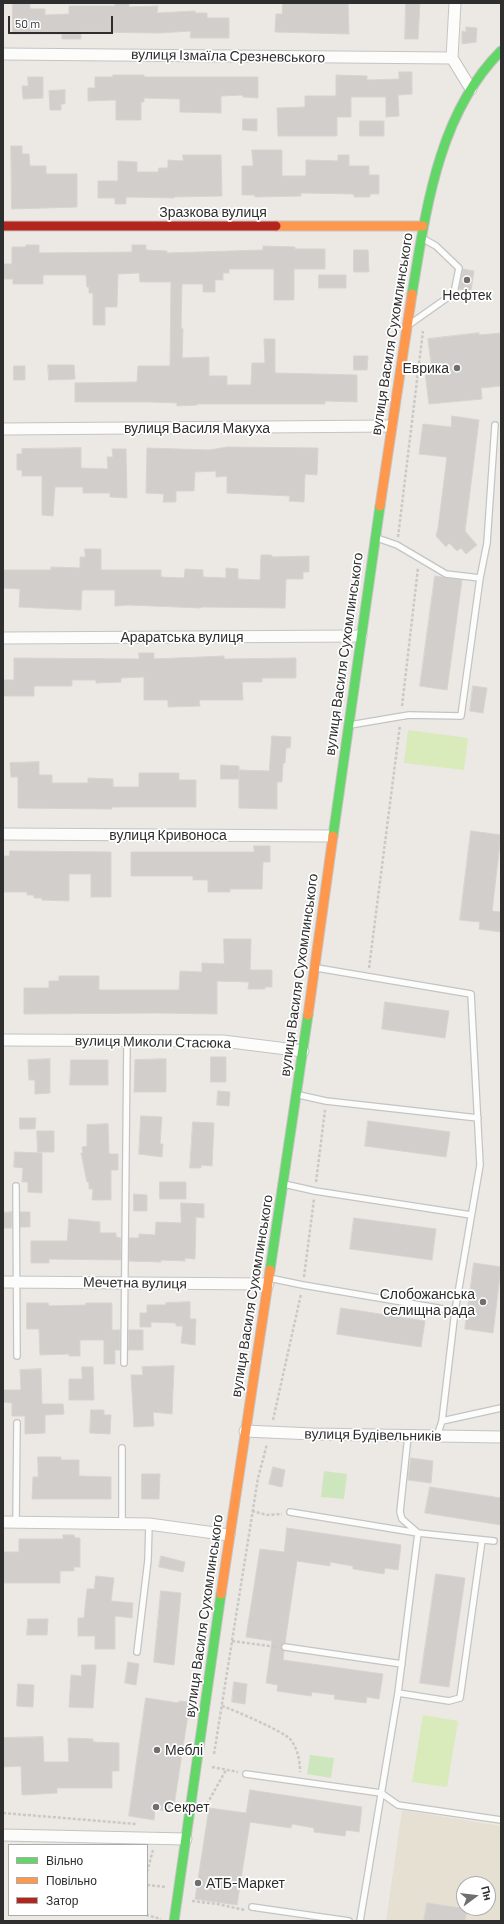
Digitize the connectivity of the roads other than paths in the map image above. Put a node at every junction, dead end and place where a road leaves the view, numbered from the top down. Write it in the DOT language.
graph roads {
  1 [pos="455,3"];
  2 [pos="501,51"];
  3 [pos="3,54"];
  4 [pos="452,58"];
  5 [pos="471,89"];
  6 [pos="3,226"];
  7 [pos="423,226"];
  8 [pos="421,237"];
  9 [pos="408,325"];
  10 [pos="495,425"];
  11 [pos="391,426"];
  12 [pos="3,429"];
  13 [pos="375,538"];
  14 [pos="480,578"];
  15 [pos="361,636"];
  16 [pos="3,638"];
  17 [pos="348,725"];
  18 [pos="3,834"];
  19 [pos="332,836"];
  20 [pos="315,968"];
  21 [pos="3,1040"];
  22 [pos="127,1041"];
  23 [pos="303,1051"];
  24 [pos="297,1094"];
  25 [pos="478,1118"];
  26 [pos="283,1184"];
  27 [pos="16,1186"];
  28 [pos="471,1214"];
  29 [pos="268,1281"];
  30 [pos="3,1282"];
  31 [pos="16,1282"];
  32 [pos="125,1283"];
  33 [pos="455,1311"];
  34 [pos="17,1356"];
  35 [pos="124,1363"];
  36 [pos="501,1408"];
  37 [pos="442,1421"];
  38 [pos="18,1423"];
  39 [pos="246,1431"];
  40 [pos="408,1436"];
  41 [pos="437,1436"];
  42 [pos="501,1437"];
  43 [pos="122,1448"];
  44 [pos="290,1512"];
  45 [pos="3,1522"];
  46 [pos="16,1522"];
  47 [pos="122,1524"];
  48 [pos="148,1524"];
  49 [pos="418,1533"];
  50 [pos="229,1535"];
  51 [pos="482,1540"];
  52 [pos="494,1541"];
  53 [pos="285,1647"];
  54 [pos="137,1652"];
  55 [pos="402,1664"];
  56 [pos="398,1693"];
  57 [pos="246,1774"];
  58 [pos="381,1793"];
  59 [pos="501,1820"];
  60 [pos="3,1835"];
  61 [pos="186,1839"];
  62 [pos="252,1906"];
  63 [pos="169,1921"];
  64 [pos="349,1921"];
  65 [pos="360,1921"];
  1 -- 4 [label="street"];
  2 -- 5 [label="main road, вулиця Василя Сухомлинського"];
  3 -- 4 [label="street, вулиця Ізмаїла Срезневського"];
  4 -- 5 [label="street"];
  5 -- 7 [label="main road, вулиця Василя Сухомлинського"];
  6 -- 7 [label="main road, Зразкова вулиця"];
  7 -- 8 [label="main road, вулиця Василя Сухомлинського"];
  8 -- 9 [label="main road, вулиця Василя Сухомлинського"];
  8 -- 9 [label="lane"];
  9 -- 11 [label="main road, вулиця Василя Сухомлинського"];
  10 -- 14 [label="lane"];
  11 -- 12 [label="street, вулиця Василя Макуха"];
  11 -- 13 [label="main road, вулиця Василя Сухомлинського"];
  13 -- 14 [label="lane"];
  13 -- 15 [label="main road, вулиця Василя Сухомлинського"];
  14 -- 17 [label="lane"];
  15 -- 16 [label="street, Араратська вулиця"];
  15 -- 17 [label="main road, вулиця Василя Сухомлинського"];
  17 -- 19 [label="main road, вулиця Василя Сухомлинського"];
  18 -- 19 [label="street, вулиця Кривоноса"];
  19 -- 20 [label="main road, вулиця Василя Сухомлинського"];
  20 -- 23 [label="main road, вулиця Василя Сухомлинського"];
  20 -- 25 [label="lane"];
  21 -- 22 [label="street, вулиця Миколи Стасюка"];
  22 -- 23 [label="street, вулиця Миколи Стасюка"];
  22 -- 32 [label="lane"];
  23 -- 24 [label="main road, вулиця Василя Сухомлинського"];
  24 -- 25 [label="lane"];
  24 -- 26 [label="main road, вулиця Василя Сухомлинського"];
  25 -- 28 [label="lane"];
  26 -- 28 [label="lane"];
  26 -- 29 [label="main road, вулиця Василя Сухомлинського"];
  27 -- 31 [label="lane"];
  28 -- 33 [label="lane"];
  29 -- 32 [label="street, Мечетна вулиця"];
  29 -- 33 [label="lane"];
  29 -- 39 [label="main road, вулиця Василя Сухомлинського"];
  30 -- 31 [label="street, Мечетна вулиця"];
  31 -- 32 [label="street, Мечетна вулиця"];
  31 -- 34 [label="lane"];
  32 -- 35 [label="lane"];
  33 -- 37 [label="lane"];
  36 -- 37 [label="lane"];
  37 -- 41 [label="lane"];
  38 -- 46 [label="lane"];
  39 -- 40 [label="street, вулиця Будівельників"];
  39 -- 50 [label="main road, вулиця Василя Сухомлинського"];
  40 -- 41 [label="street, вулиця Будівельників"];
  40 -- 49 [label="lane"];
  41 -- 42 [label="street, вулиця Будівельників"];
  43 -- 47 [label="lane"];
  44 -- 49 [label="lane"];
  45 -- 46 [label="street"];
  46 -- 47 [label="street"];
  47 -- 48 [label="street"];
  48 -- 50 [label="street"];
  48 -- 54 [label="lane"];
  49 -- 51 [label="lane"];
  49 -- 55 [label="lane"];
  50 -- 61 [label="main road, вулиця Василя Сухомлинського"];
  51 -- 52 [label="lane"];
  51 -- 56 [label="lane"];
  53 -- 55 [label="lane"];
  55 -- 56 [label="lane"];
  56 -- 58 [label="lane"];
  57 -- 58 [label="lane"];
  58 -- 59 [label="lane"];
  58 -- 65 [label="lane"];
  60 -- 61 [label="street"];
  61 -- 63 [label="main road, вулиця Василя Сухомлинського"];
  62 -- 64 [label="lane"];
}
